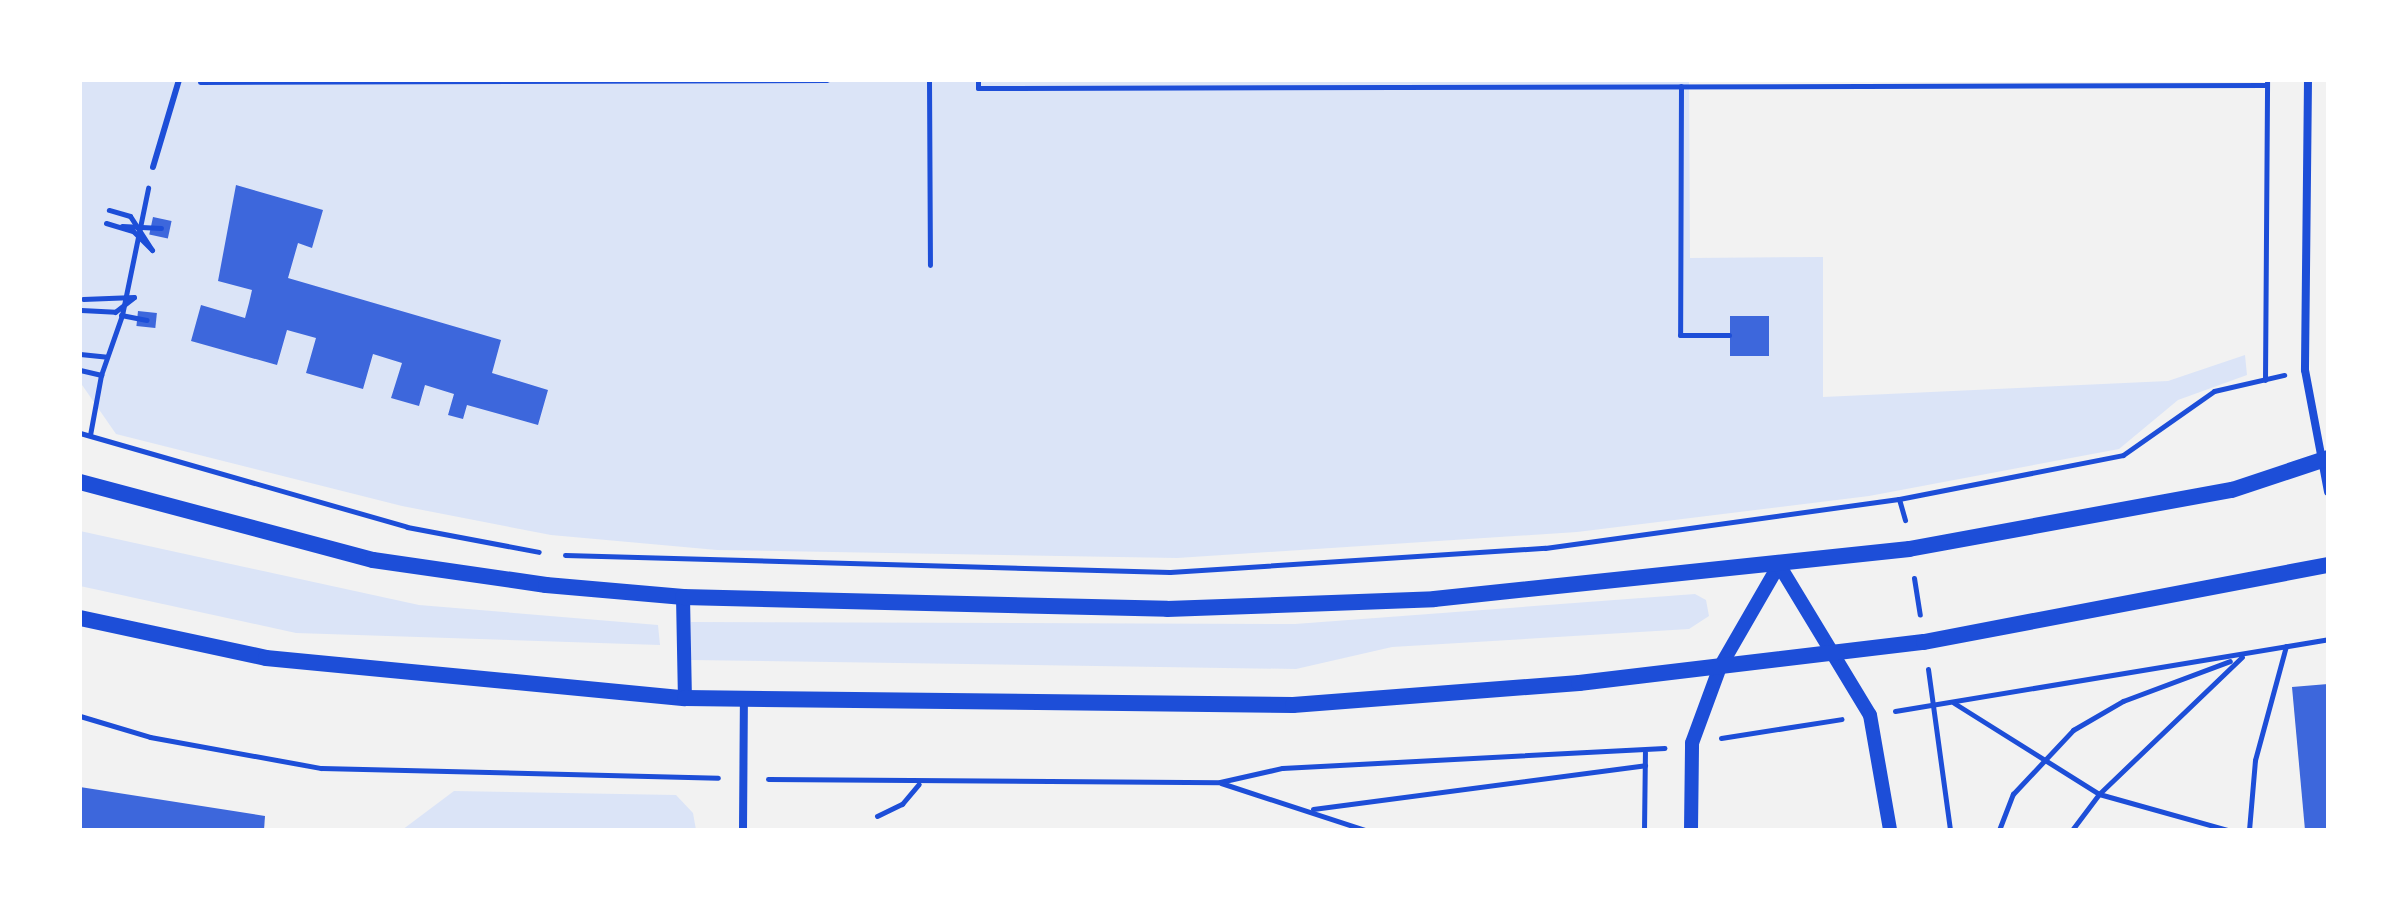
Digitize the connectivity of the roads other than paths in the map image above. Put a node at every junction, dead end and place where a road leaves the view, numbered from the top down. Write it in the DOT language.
graph roads {
  1 [pos="179,80"];
  2 [pos="2308,80"];
  3 [pos="153,167"];
  4 [pos="2325,459"];
  5 [pos="80,482"];
  6 [pos="2328,492"];
  7 [pos="1779,565"];
  8 [pos="2328,565"];
  9 [pos="683,597"];
  10 [pos="80,618"];
  11 [pos="1837,652"];
  12 [pos="1720,667"];
  13 [pos="685,698"];
  14 [pos="744,701"];
  15 [pos="743,830"];
  16 [pos="1691,830"];
  17 [pos="1890,830"];
  1 -- 3 [label="lane"];
  2 -- 4 [label="street"];
  4 -- 6 [label="street"];
  4 -- 7 [label="main road"];
  5 -- 9 [label="main road"];
  7 -- 9 [label="main road"];
  7 -- 11 [label="street"];
  7 -- 12 [label="street"];
  8 -- 11 [label="main road"];
  9 -- 13 [label="street"];
  10 -- 13 [label="main road"];
  11 -- 12 [label="main road"];
  11 -- 17 [label="street"];
  12 -- 14 [label="main road"];
  12 -- 16 [label="street"];
  13 -- 14 [label="main road"];
  14 -- 15 [label="street"];
}
